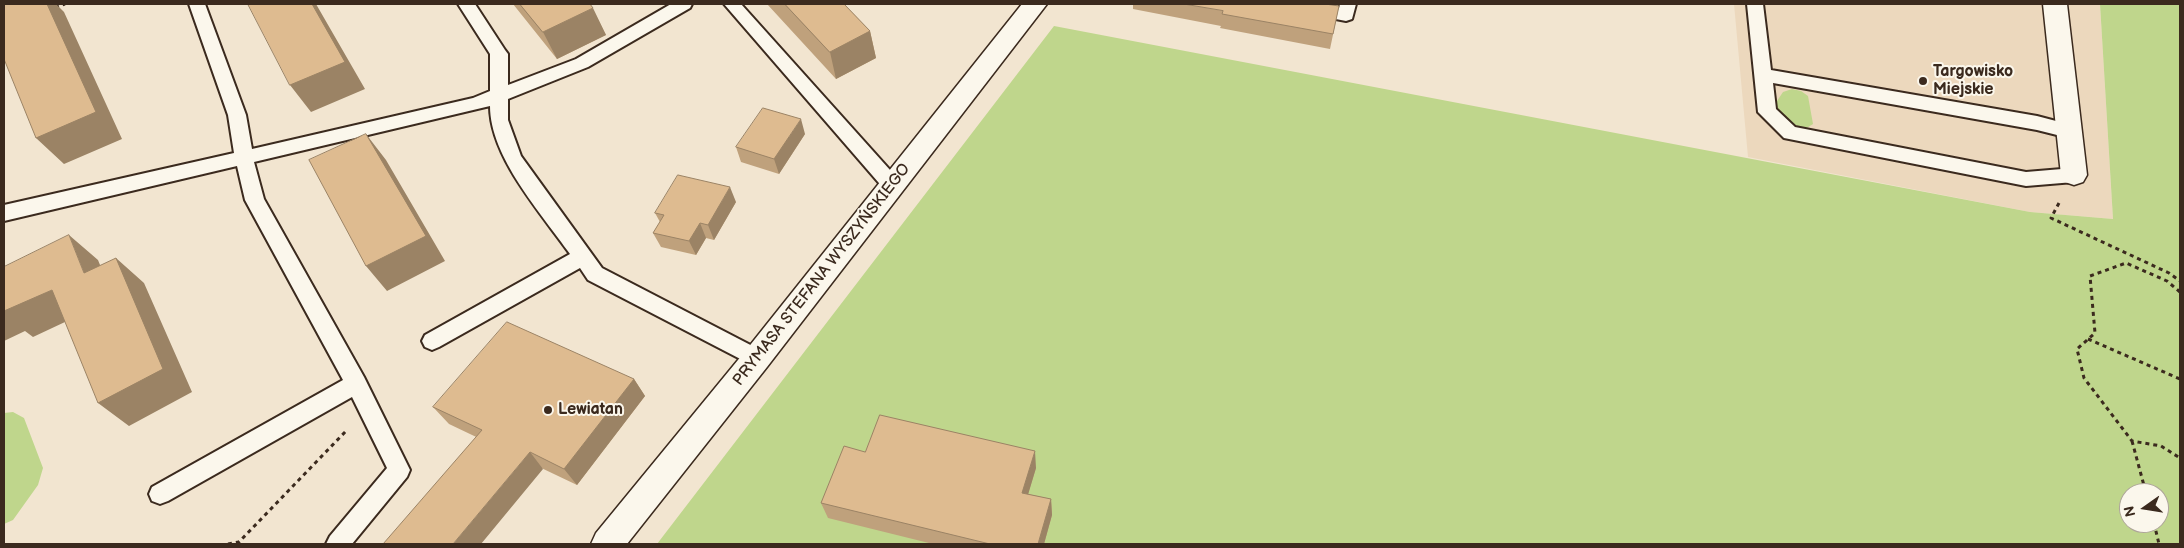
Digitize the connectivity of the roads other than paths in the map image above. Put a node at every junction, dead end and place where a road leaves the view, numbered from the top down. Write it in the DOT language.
graph roads {
  1 [pos="198,4"];
  2 [pos="466,4"];
  3 [pos="684,4"];
  4 [pos="732,4"];
  5 [pos="1035,4"];
  6 [pos="1289,4"];
  7 [pos="1348,4"];
  8 [pos="1755,4"];
  9 [pos="2055,4"];
  10 [pos="1763,75"];
  11 [pos="500,96"];
  12 [pos="2069,131"];
  13 [pos="244,158"];
  14 [pos="2074,175"];
  15 [pos="892,185"];
  16 [pos="4,213"];
  17 [pos="582,257"];
  18 [pos="432,341"];
  19 [pos="757,358"];
  20 [pos="356,384"];
  21 [pos="160,494"];
  22 [pos="338,544"];
  23 [pos="607,544"];
  1 -- 13 [label="lane"];
  2 -- 11 [label="lane"];
  3 -- 11 [label="lane"];
  4 -- 15 [label="lane"];
  5 -- 15 [label="street, PRYMASA STEFANA WYSZYŃSKIEGO"];
  6 -- 7 [label="lane"];
  8 -- 10 [label="lane"];
  9 -- 12 [label="street"];
  10 -- 12 [label="lane"];
  10 -- 14 [label="lane"];
  11 -- 13 [label="lane"];
  11 -- 17 [label="lane"];
  12 -- 14 [label="street"];
  13 -- 16 [label="lane"];
  13 -- 20 [label="lane"];
  15 -- 19 [label="street, PRYMASA STEFANA WYSZYŃSKIEGO"];
  17 -- 18 [label="lane"];
  17 -- 19 [label="lane"];
  19 -- 23 [label="street, PRYMASA STEFANA WYSZYŃSKIEGO"];
  20 -- 21 [label="lane"];
  20 -- 22 [label="lane"];
}
